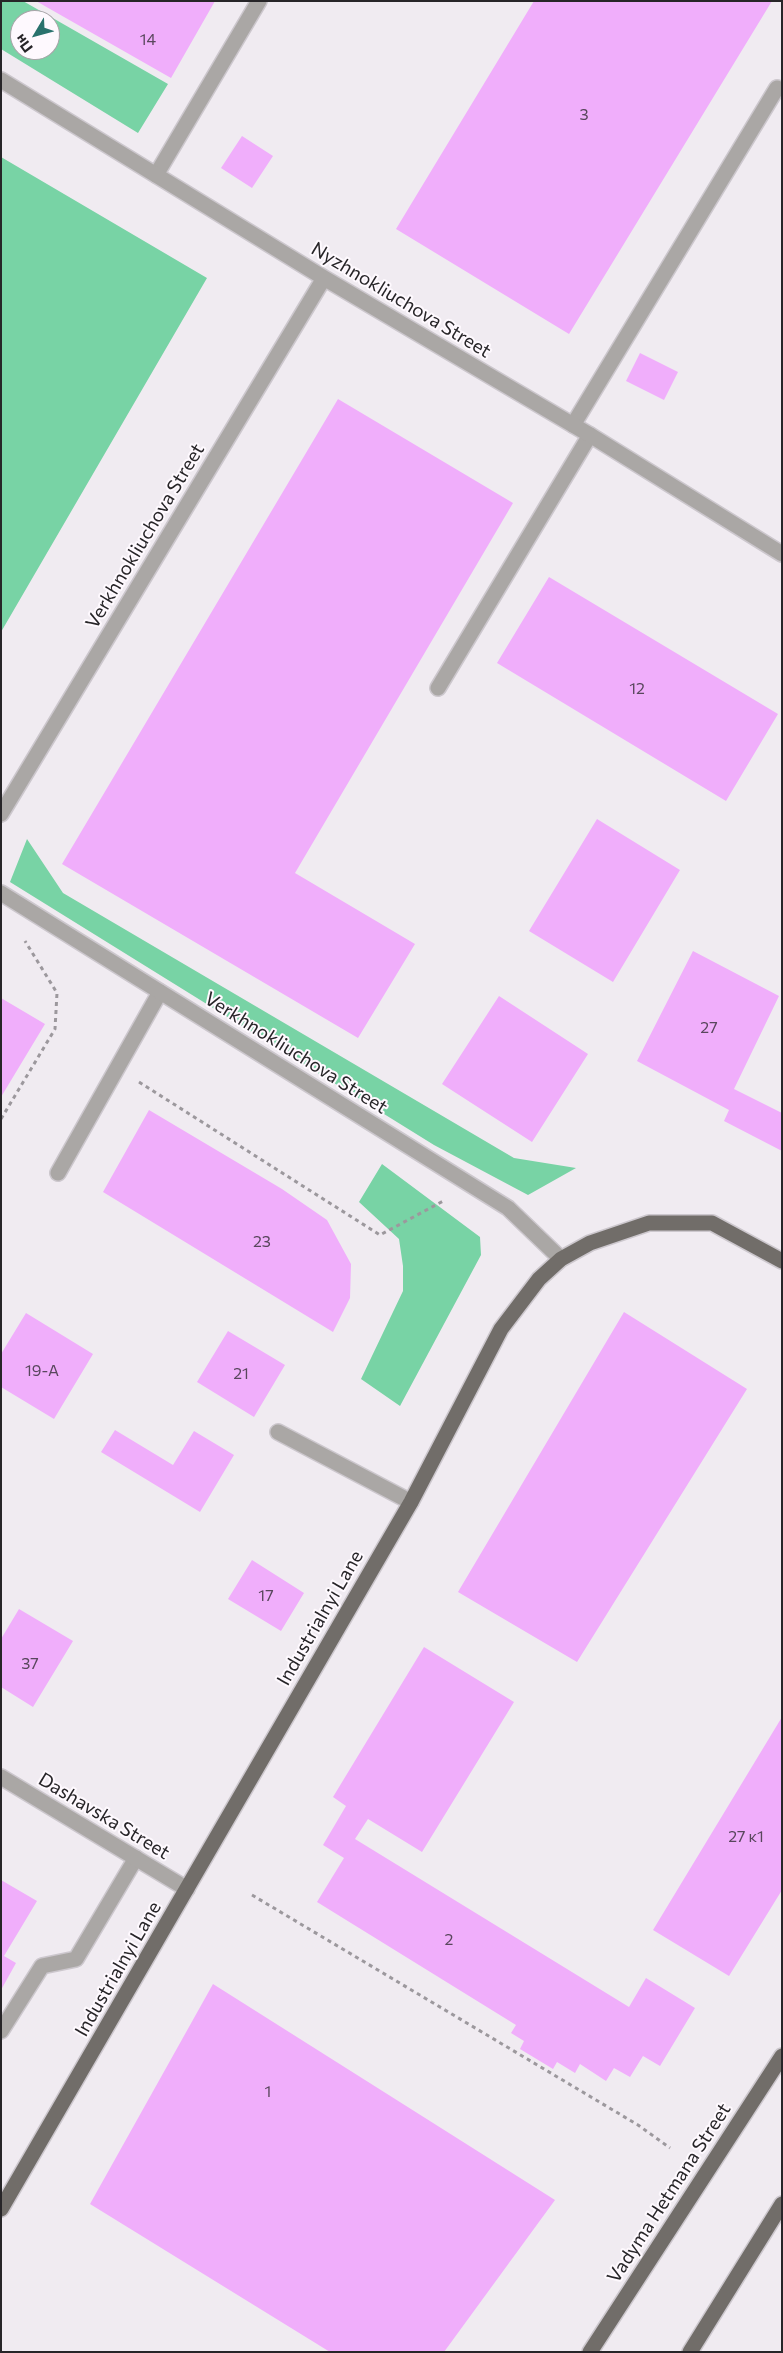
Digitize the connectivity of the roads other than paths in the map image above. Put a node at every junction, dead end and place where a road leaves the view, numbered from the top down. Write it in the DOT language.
graph roads {
  1 [pos="258,1"];
  2 [pos="1,80"];
  3 [pos="777,88"];
  4 [pos="156,175"];
  5 [pos="324,278"];
  6 [pos="572,425"];
  7 [pos="590,435"];
  8 [pos="782,554"];
  9 [pos="438,688"];
  10 [pos="1,814"];
  11 [pos="1,893"];
  12 [pos="160,992"];
  13 [pos="58,1174"];
  14 [pos="561,1259"];
  15 [pos="782,1261"];
  16 [pos="278,1432"];
  17 [pos="411,1502"];
  18 [pos="1,1777"];
  19 [pos="136,1858"];
  20 [pos="187,1888"];
  21 [pos="1,2031"];
  22 [pos="782,2056"];
  23 [pos="782,2204"];
  24 [pos="1,2209"];
  25 [pos="590,2352"];
  26 [pos="690,2352"];
  1 -- 4 [label="street"];
  2 -- 4 [label="street, Nyzhnokliuchova Street"];
  3 -- 6 [label="street"];
  4 -- 5 [label="street, Nyzhnokliuchova Street"];
  5 -- 6 [label="street, Nyzhnokliuchova Street"];
  5 -- 10 [label="street, Verkhnokliuchova Street"];
  6 -- 7 [label="street, Nyzhnokliuchova Street"];
  7 -- 8 [label="street, Nyzhnokliuchova Street"];
  7 -- 9 [label="street"];
  11 -- 12 [label="street, Verkhnokliuchova Street"];
  12 -- 13 [label="street"];
  12 -- 14 [label="street, Verkhnokliuchova Street"];
  14 -- 15 [label="main road, Industrialnyi Lane"];
  14 -- 17 [label="main road, Industrialnyi Lane"];
  16 -- 17 [label="street"];
  17 -- 20 [label="main road, Industrialnyi Lane"];
  18 -- 19 [label="street, Dashavska Street"];
  19 -- 20 [label="street, Dashavska Street"];
  19 -- 21 [label="street"];
  20 -- 24 [label="main road, Industrialnyi Lane"];
  22 -- 25 [label="main road, Vadyma Hetmana Street"];
  23 -- 26 [label="main road"];
}
